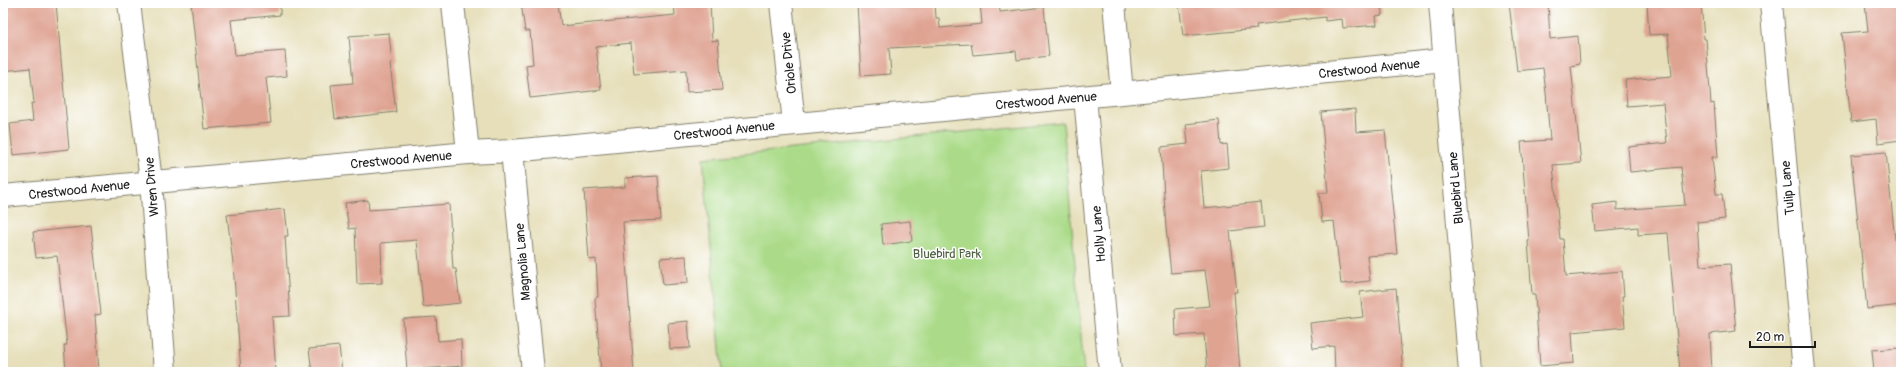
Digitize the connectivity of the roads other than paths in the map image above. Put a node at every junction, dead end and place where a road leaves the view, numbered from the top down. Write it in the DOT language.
graph roads {
  1 [pos="129,3"];
  2 [pos="453,3"];
  3 [pos="782,3"];
  4 [pos="1114,3"];
  5 [pos="1440,3"];
  6 [pos="1771,3"];
  7 [pos="1444,60"];
  8 [pos="1122,93"];
  9 [pos="1085,97"];
  10 [pos="794,123"];
  11 [pos="512,151"];
  12 [pos="468,153"];
  13 [pos="151,181"];
  14 [pos="3,196"];
  15 [pos="165,372"];
  16 [pos="533,372"];
  17 [pos="1110,372"];
  18 [pos="1470,372"];
  19 [pos="1804,372"];
  1 -- 13 [label="street, Wren Drive"];
  2 -- 12 [label="street"];
  3 -- 10 [label="street, Oriole Drive"];
  4 -- 8 [label="street"];
  5 -- 7 [label="street, Bluebird Lane"];
  6 -- 19 [label="street, Tulip Lane"];
  7 -- 8 [label="street, Crestwood Avenue"];
  7 -- 18 [label="street, Bluebird Lane"];
  8 -- 9 [label="street, Crestwood Avenue"];
  9 -- 10 [label="street, Crestwood Avenue"];
  9 -- 17 [label="street, Holly Lane"];
  10 -- 11 [label="street, Crestwood Avenue"];
  11 -- 12 [label="street, Crestwood Avenue"];
  11 -- 16 [label="street, Magnolia Lane"];
  12 -- 13 [label="street, Crestwood Avenue"];
  13 -- 14 [label="street, Crestwood Avenue"];
  13 -- 15 [label="street, Wren Drive"];
}
